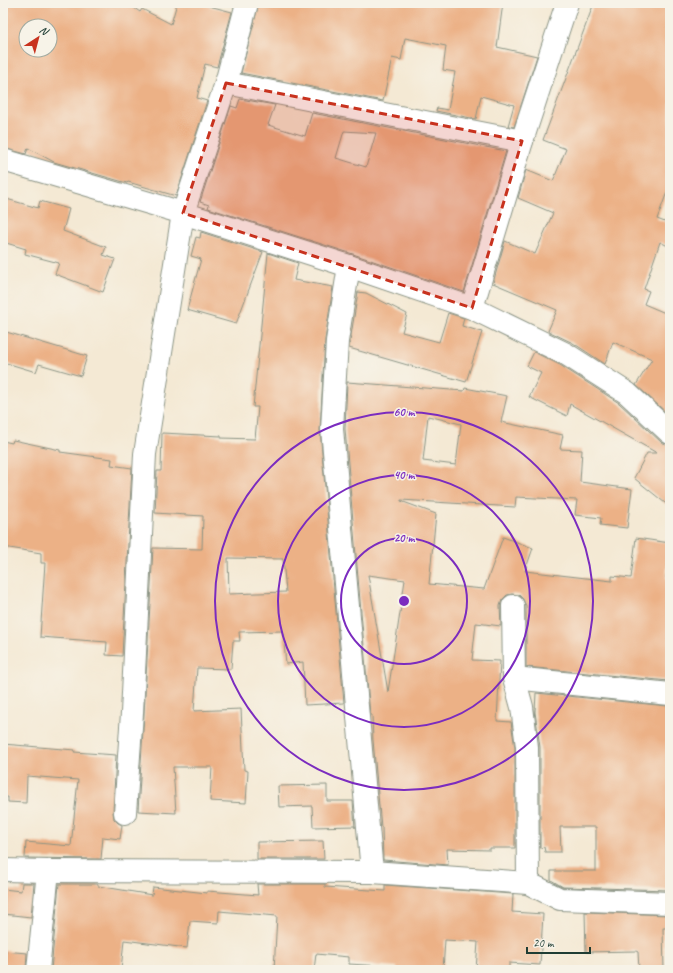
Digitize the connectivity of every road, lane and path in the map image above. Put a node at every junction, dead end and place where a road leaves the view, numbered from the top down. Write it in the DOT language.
graph roads {
  1 [pos="247,3"];
  2 [pos="567,3"];
  3 [pos="226,83"];
  4 [pos="522,141"];
  5 [pos="3,160"];
  6 [pos="183,213"];
  7 [pos="349,266"];
  8 [pos="472,308"];
  9 [pos="670,433"];
  10 [pos="513,606"];
  11 [pos="514,678"];
  12 [pos="670,694"];
  13 [pos="125,813"];
  14 [pos="3,870"];
  15 [pos="48,872"];
  16 [pos="372,872"];
  17 [pos="528,883"];
  18 [pos="670,902"];
  19 [pos="38,970"];
  1 -- 3 [label="street"];
  2 -- 4 [label="street"];
  3 -- 4 [label="street"];
  3 -- 6 [label="street"];
  4 -- 8 [label="street"];
  5 -- 6 [label="street"];
  6 -- 7 [label="street"];
  6 -- 13 [label="street"];
  7 -- 8 [label="street"];
  7 -- 16 [label="street"];
  8 -- 9 [label="street"];
  10 -- 11 [label="street"];
  11 -- 12 [label="street"];
  11 -- 17 [label="street"];
  14 -- 15 [label="street"];
  15 -- 16 [label="street"];
  15 -- 19 [label="street"];
  16 -- 17 [label="street"];
  17 -- 18 [label="street"];
}
